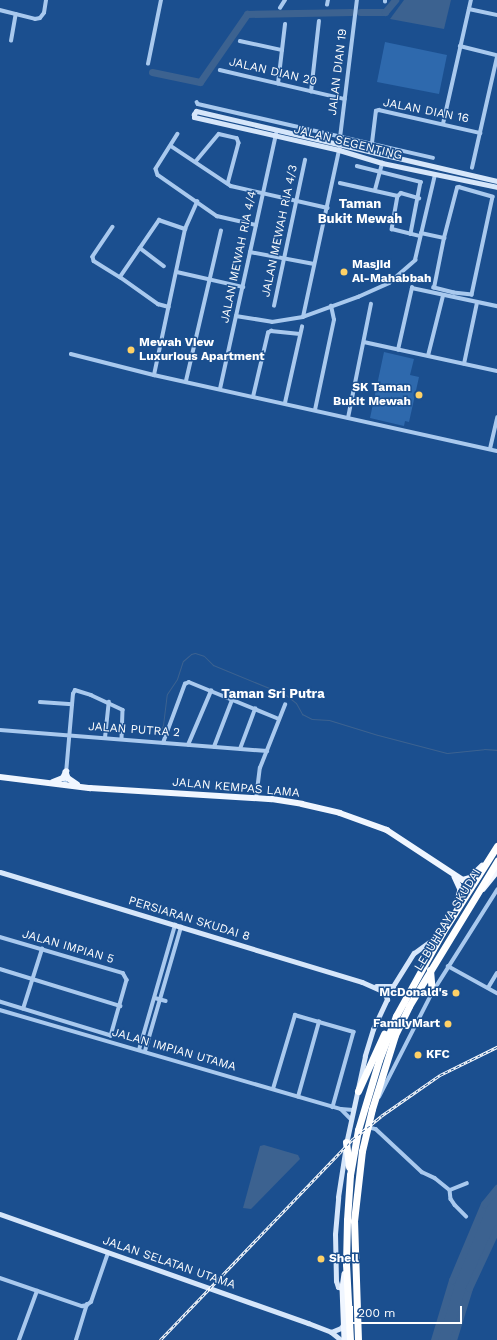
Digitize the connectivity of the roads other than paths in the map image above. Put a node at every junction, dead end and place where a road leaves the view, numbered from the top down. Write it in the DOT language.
graph roads {
  1 [pos="46,0"];
  2 [pos="161,0"];
  3 [pos="286,0"];
  4 [pos="328,0"];
  5 [pos="357,0"];
  6 [pos="471,0"];
  7 [pos="327,5"];
  8 [pos="280,8"];
  9 [pos="469,9"];
  10 [pos="0,10"];
  11 [pos="16,14"];
  12 [pos="497,16"];
  13 [pos="319,21"];
  14 [pos="285,24"];
  15 [pos="11,41"];
  16 [pos="240,41"];
  17 [pos="460,46"];
  18 [pos="282,50"];
  19 [pos="497,56"];
  20 [pos="148,64"];
  21 [pos="220,70"];
  22 [pos="278,84"];
  23 [pos="311,92"];
  24 [pos="345,99"];
  25 [pos="197,102"];
  26 [pos="443,124"];
  27 [pos="277,130"];
  28 [pos="480,133"];
  29 [pos="178,134"];
  30 [pos="276,136"];
  31 [pos="340,137"];
  32 [pos="372,143"];
  33 [pos="172,146"];
  34 [pos="339,148"];
  35 [pos="395,157"];
  36 [pos="433,158"];
  37 [pos="305,160"];
  38 [pos="196,161"];
  39 [pos="419,162"];
  40 [pos="382,163"];
  41 [pos="395,165"];
  42 [pos="357,166"];
  43 [pos="472,168"];
  44 [pos="380,171"];
  45 [pos="416,171"];
  46 [pos="435,175"];
  47 [pos="497,181"];
  48 [pos="340,183"];
  49 [pos="228,184"];
  50 [pos="497,187"];
  51 [pos="375,190"];
  52 [pos="263,193"];
  53 [pos="398,196"];
  54 [pos="419,198"];
  55 [pos="296,201"];
  56 [pos="197,202"];
  57 [pos="328,208"];
  58 [pos="256,225"];
  59 [pos="113,227"];
  60 [pos="185,229"];
  61 [pos="221,231"];
  62 [pos="411,234"];
  63 [pos="421,234"];
  64 [pos="444,238"];
  65 [pos="140,248"];
  66 [pos="250,252"];
  67 [pos="283,259"];
  68 [pos="314,264"];
  69 [pos="164,266"];
  70 [pos="177,272"];
  71 [pos="120,277"];
  72 [pos="210,279"];
  73 [pos="243,287"];
  74 [pos="443,296"];
  75 [pos="477,302"];
  76 [pos="372,304"];
  77 [pos="274,306"];
  78 [pos="331,306"];
  79 [pos="497,306"];
  80 [pos="169,307"];
  81 [pos="236,316"];
  82 [pos="303,317"];
  83 [pos="302,327"];
  84 [pos="300,334"];
  85 [pos="364,342"];
  86 [pos="398,350"];
  87 [pos="71,354"];
  88 [pos="428,356"];
  89 [pos="464,364"];
  90 [pos="497,371"];
  91 [pos="154,374"];
  92 [pos="186,381"];
  93 [pos="220,389"];
  94 [pos="253,397"];
  95 [pos="285,403"];
  96 [pos="315,410"];
  97 [pos="348,418"];
  98 [pos="497,418"];
  99 [pos="490,449"];
  100 [pos="497,451"];
  101 [pos="211,691"];
  102 [pos="232,700"];
  103 [pos="40,702"];
  104 [pos="109,702"];
  105 [pos="72,704"];
  106 [pos="285,705"];
  107 [pos="255,709"];
  108 [pos="279,719"];
  109 [pos="0,730"];
  110 [pos="69,735"];
  111 [pos="105,738"];
  112 [pos="122,739"];
  113 [pos="163,743"];
  114 [pos="188,745"];
  115 [pos="214,747"];
  116 [pos="240,749"];
  117 [pos="267,751"];
  118 [pos="66,772"];
  119 [pos="0,777"];
  120 [pos="31,781"];
  121 [pos="65,785"];
  122 [pos="90,788"];
  123 [pos="256,798"];
  124 [pos="497,846"];
  125 [pos="487,861"];
  126 [pos="497,861"];
  127 [pos="0,872"];
  128 [pos="497,872"];
  129 [pos="453,875"];
  130 [pos="497,890"];
  131 [pos="471,902"];
  132 [pos="454,914"];
  133 [pos="178,926"];
  134 [pos="442,933"];
  135 [pos="0,937"];
  136 [pos="42,949"];
  137 [pos="448,966"];
  138 [pos="0,969"];
  139 [pos="430,970"];
  140 [pos="497,974"];
  141 [pos="32,979"];
  142 [pos="373,986"];
  143 [pos="488,988"];
  144 [pos="432,992"];
  145 [pos="497,993"];
  146 [pos="155,998"];
  147 [pos="161,1000"];
  148 [pos="166,1001"];
  149 [pos="0,1002"];
  150 [pos="120,1006"];
  151 [pos="23,1009"];
  152 [pos="0,1010"];
  153 [pos="396,1016"];
  154 [pos="320,1022"];
  155 [pos="139,1050"];
  156 [pos="146,1051"];
  157 [pos="273,1089"];
  158 [pos="358,1091"];
  159 [pos="298,1097"];
  160 [pos="333,1107"];
  161 [pos="341,1109"];
  162 [pos="372,1109"];
  163 [pos="353,1110"];
  164 [pos="350,1118"];
  165 [pos="367,1127"];
  166 [pos="346,1142"];
  167 [pos="350,1175"];
  168 [pos="467,1183"];
  169 [pos="450,1190"];
  170 [pos="0,1214"];
  171 [pos="466,1216"];
  172 [pos="108,1253"];
  173 [pos="346,1264"];
  174 [pos="0,1278"];
  175 [pos="342,1288"];
  176 [pos="38,1291"];
  177 [pos="87,1305"];
  178 [pos="344,1323"];
  179 [pos="331,1332"];
  180 [pos="19,1340"];
  181 [pos="76,1340"];
  182 [pos="341,1340"];
  183 [pos="345,1340"];
  184 [pos="350,1340"];
  185 [pos="358,1340"];
  1 -- 11 [label="street"];
  2 -- 20 [label="street"];
  3 -- 8 [label="street"];
  4 -- 7 [label="street"];
  5 -- 24 [label="street, JALAN DIAN 19"];
  6 -- 9 [label="street"];
  9 -- 12 [label="street"];
  9 -- 17 [label="street"];
  10 -- 11 [label="street"];
  11 -- 15 [label="street"];
  13 -- 23 [label="street"];
  14 -- 18 [label="street"];
  16 -- 18 [label="street"];
  17 -- 19 [label="street"];
  17 -- 26 [label="street"];
  18 -- 22 [label="street"];
  19 -- 28 [label="street"];
  21 -- 22 [label="street, JALAN DIAN 20"];
  22 -- 23 [label="street, JALAN DIAN 20"];
  23 -- 24 [label="street, JALAN DIAN 20"];
  24 -- 31 [label="street, JALAN DIAN 19"];
  25 -- 31 [label="street"];
  26 -- 28 [label="street, JALAN DIAN 16"];
  26 -- 32 [label="street, JALAN DIAN 16"];
  27 -- 30 [label="street, JALAN MEWAH RIA 4/4"];
  27 -- 30 [label="street, JALAN SEGENTING"];
  27 -- 34 [label="street, JALAN SEGENTING"];
  28 -- 43 [label="street"];
  29 -- 33 [label="street"];
  30 -- 34 [label="street, JALAN SEGENTING"];
  30 -- 52 [label="street, JALAN MEWAH RIA 4/4"];
  31 -- 32 [label="street"];
  31 -- 34 [label="street, JALAN DIAN 19"];
  32 -- 36 [label="street"];
  33 -- 38 [label="street"];
  33 -- 56 [label="street"];
  34 -- 35 [label="street, JALAN SEGENTING"];
  34 -- 40 [label="street, JALAN SEGENTING"];
  34 -- 57 [label="street, JALAN DIAN 19"];
  35 -- 39 [label="street, JALAN SEGENTING"];
  35 -- 41 [label="street"];
  37 -- 55 [label="street, JALAN MEWAH RIA 4/3"];
  38 -- 49 [label="street"];
  38 -- 49 [label="street"];
  39 -- 45 [label="street"];
  39 -- 47 [label="street, JALAN SEGENTING"];
  40 -- 41 [label="street, JALAN SEGENTING"];
  40 -- 44 [label="street"];
  41 -- 45 [label="street, JALAN SEGENTING"];
  42 -- 44 [label="street"];
  44 -- 51 [label="street"];
  44 -- 54 [label="street"];
  45 -- 46 [label="street, JALAN SEGENTING"];
  46 -- 50 [label="street, JALAN SEGENTING"];
  46 -- 63 [label="street"];
  48 -- 51 [label="street"];
  49 -- 52 [label="street"];
  51 -- 53 [label="street"];
  52 -- 55 [label="street"];
  52 -- 58 [label="street, JALAN MEWAH RIA 4/4"];
  53 -- 54 [label="street"];
  53 -- 62 [label="street"];
  54 -- 62 [label="street"];
  55 -- 57 [label="street"];
  55 -- 67 [label="street, JALAN MEWAH RIA 4/3"];
  56 -- 58 [label="street"];
  56 -- 60 [label="street"];
  57 -- 68 [label="street, JALAN DIAN 19"];
  58 -- 66 [label="street, JALAN MEWAH RIA 4/4"];
  59 -- 71 [label="street"];
  60 -- 65 [label="street"];
  60 -- 70 [label="street"];
  61 -- 72 [label="street"];
  62 -- 63 [label="street"];
  63 -- 64 [label="street"];
  63 -- 78 [label="street"];
  64 -- 64 [label="street"];
  65 -- 69 [label="street"];
  65 -- 71 [label="street"];
  66 -- 67 [label="street"];
  66 -- 73 [label="street, JALAN MEWAH RIA 4/4"];
  67 -- 68 [label="street"];
  67 -- 77 [label="street, JALAN MEWAH RIA 4/3"];
  68 -- 82 [label="street, JALAN DIAN 19"];
  70 -- 72 [label="street"];
  70 -- 80 [label="street"];
  71 -- 80 [label="street"];
  72 -- 73 [label="street"];
  72 -- 92 [label="street"];
  73 -- 81 [label="street, JALAN MEWAH RIA 4/4"];
  74 -- 75 [label="street"];
  74 -- 86 [label="street"];
  74 -- 88 [label="street"];
  75 -- 79 [label="street"];
  75 -- 89 [label="street"];
  76 -- 85 [label="street"];
  78 -- 82 [label="street"];
  78 -- 96 [label="street"];
  80 -- 91 [label="street"];
  81 -- 82 [label="street"];
  81 -- 93 [label="street, JALAN MEWAH RIA 4/4"];
  83 -- 84 [label="street"];
  84 -- 94 [label="street"];
  84 -- 95 [label="street"];
  85 -- 86 [label="street"];
  85 -- 97 [label="street"];
  86 -- 88 [label="street"];
  87 -- 91 [label="street"];
  88 -- 89 [label="street"];
  89 -- 90 [label="street"];
  91 -- 92 [label="street"];
  92 -- 93 [label="street"];
  93 -- 94 [label="street"];
  94 -- 95 [label="street"];
  95 -- 96 [label="street"];
  96 -- 97 [label="street"];
  97 -- 99 [label="street"];
  98 -- 99 [label="street"];
  99 -- 100 [label="street"];
  101 -- 102 [label="street"];
  101 -- 113 [label="street"];
  101 -- 114 [label="street"];
  102 -- 107 [label="street"];
  102 -- 115 [label="street"];
  103 -- 105 [label="street"];
  104 -- 105 [label="street"];
  104 -- 111 [label="street"];
  104 -- 112 [label="street"];
  105 -- 110 [label="street"];
  106 -- 108 [label="street"];
  107 -- 108 [label="street"];
  107 -- 116 [label="street"];
  108 -- 117 [label="street"];
  109 -- 110 [label="street, JALAN PUTRA 2"];
  110 -- 111 [label="street, JALAN PUTRA 2"];
  110 -- 118 [label="street"];
  111 -- 112 [label="street, JALAN PUTRA 2"];
  112 -- 113 [label="street, JALAN PUTRA 2"];
  113 -- 114 [label="street, JALAN PUTRA 2"];
  114 -- 115 [label="street, JALAN PUTRA 2"];
  115 -- 116 [label="street, JALAN PUTRA 2"];
  116 -- 117 [label="street, JALAN PUTRA 2"];
  117 -- 123 [label="street"];
  118 -- 120 [label="main road"];
  118 -- 121 [label="street"];
  118 -- 122 [label="main road"];
  119 -- 120 [label="main road, JALAN KEMPAS LAMA"];
  120 -- 121 [label="main road, JALAN KEMPAS LAMA"];
  121 -- 122 [label="main road, JALAN KEMPAS LAMA"];
  122 -- 123 [label="main road, JALAN KEMPAS LAMA"];
  123 -- 129 [label="main road, JALAN KEMPAS LAMA"];
  124 -- 125 [label="highway, LEBUHRAYA SKUDAI"];
  125 -- 129 [label="main road, JALAN KEMPAS LAMA"];
  125 -- 132 [label="highway, LEBUHRAYA SKUDAI"];
  126 -- 131 [label="highway, LEBUHRAYA SKUDAI"];
  127 -- 133 [label="street, PERSIARAN SKUDAI 8"];
  128 -- 131 [label="main road"];
  129 -- 132 [label="main road"];
  130 -- 137 [label="street"];
  131 -- 139 [label="highway, LEBUHRAYA SKUDAI"];
  132 -- 134 [label="highway, LEBUHRAYA SKUDAI"];
  133 -- 142 [label="street, PERSIARAN SKUDAI 8"];
  133 -- 146 [label="street"];
  133 -- 147 [label="street"];
  134 -- 142 [label="street"];
  134 -- 153 [label="highway, LEBUHRAYA SKUDAI"];
  135 -- 136 [label="street, JALAN IMPIAN 5"];
  136 -- 141 [label="street"];
  136 -- 150 [label="street, JALAN IMPIAN 5"];
  137 -- 143 [label="street"];
  137 -- 144 [label="street"];
  138 -- 141 [label="street"];
  139 -- 144 [label="highway"];
  139 -- 162 [label="highway, LEBUHRAYA SKUDAI"];
  140 -- 143 [label="street"];
  141 -- 150 [label="street"];
  141 -- 151 [label="street"];
  142 -- 158 [label="street"];
  143 -- 145 [label="street"];
  144 -- 162 [label="street"];
  146 -- 147 [label="street"];
  146 -- 155 [label="street"];
  147 -- 148 [label="street"];
  147 -- 156 [label="street"];
  149 -- 151 [label="street"];
  150 -- 151 [label="street"];
  152 -- 155 [label="street, JALAN IMPIAN UTAMA"];
  153 -- 158 [label="highway"];
  153 -- 167 [label="highway, LEBUHRAYA SKUDAI"];
  154 -- 157 [label="street"];
  154 -- 159 [label="street"];
  154 -- 160 [label="street"];
  155 -- 156 [label="street, JALAN IMPIAN UTAMA"];
  156 -- 157 [label="street, JALAN IMPIAN UTAMA"];
  157 -- 159 [label="street, JALAN IMPIAN UTAMA"];
  158 -- 163 [label="street"];
  159 -- 160 [label="street, JALAN IMPIAN UTAMA"];
  160 -- 161 [label="street, JALAN IMPIAN UTAMA"];
  161 -- 163 [label="street, JALAN IMPIAN UTAMA"];
  161 -- 164 [label="street"];
  162 -- 165 [label="highway, LEBUHRAYA SKUDAI"];
  163 -- 164 [label="street"];
  164 -- 166 [label="street"];
  165 -- 169 [label="street"];
  165 -- 185 [label="highway, LEBUHRAYA SKUDAI"];
  166 -- 167 [label="highway"];
  166 -- 175 [label="street"];
  167 -- 173 [label="highway, LEBUHRAYA SKUDAI"];
  168 -- 169 [label="street"];
  169 -- 171 [label="street"];
  170 -- 172 [label="street, JALAN SELATAN UTAMA"];
  172 -- 177 [label="street"];
  172 -- 179 [label="street, JALAN SELATAN UTAMA"];
  173 -- 175 [label="main road, LEBUHRAYA SKUDAI"];
  173 -- 184 [label="highway, LEBUHRAYA SKUDAI"];
  174 -- 176 [label="street"];
  175 -- 178 [label="main road, LEBUHRAYA SKUDAI"];
  176 -- 177 [label="street"];
  176 -- 180 [label="street"];
  177 -- 181 [label="street"];
  178 -- 179 [label="street"];
  178 -- 183 [label="main road, LEBUHRAYA SKUDAI"];
  179 -- 182 [label="street, JALAN SELATAN UTAMA"];
}
